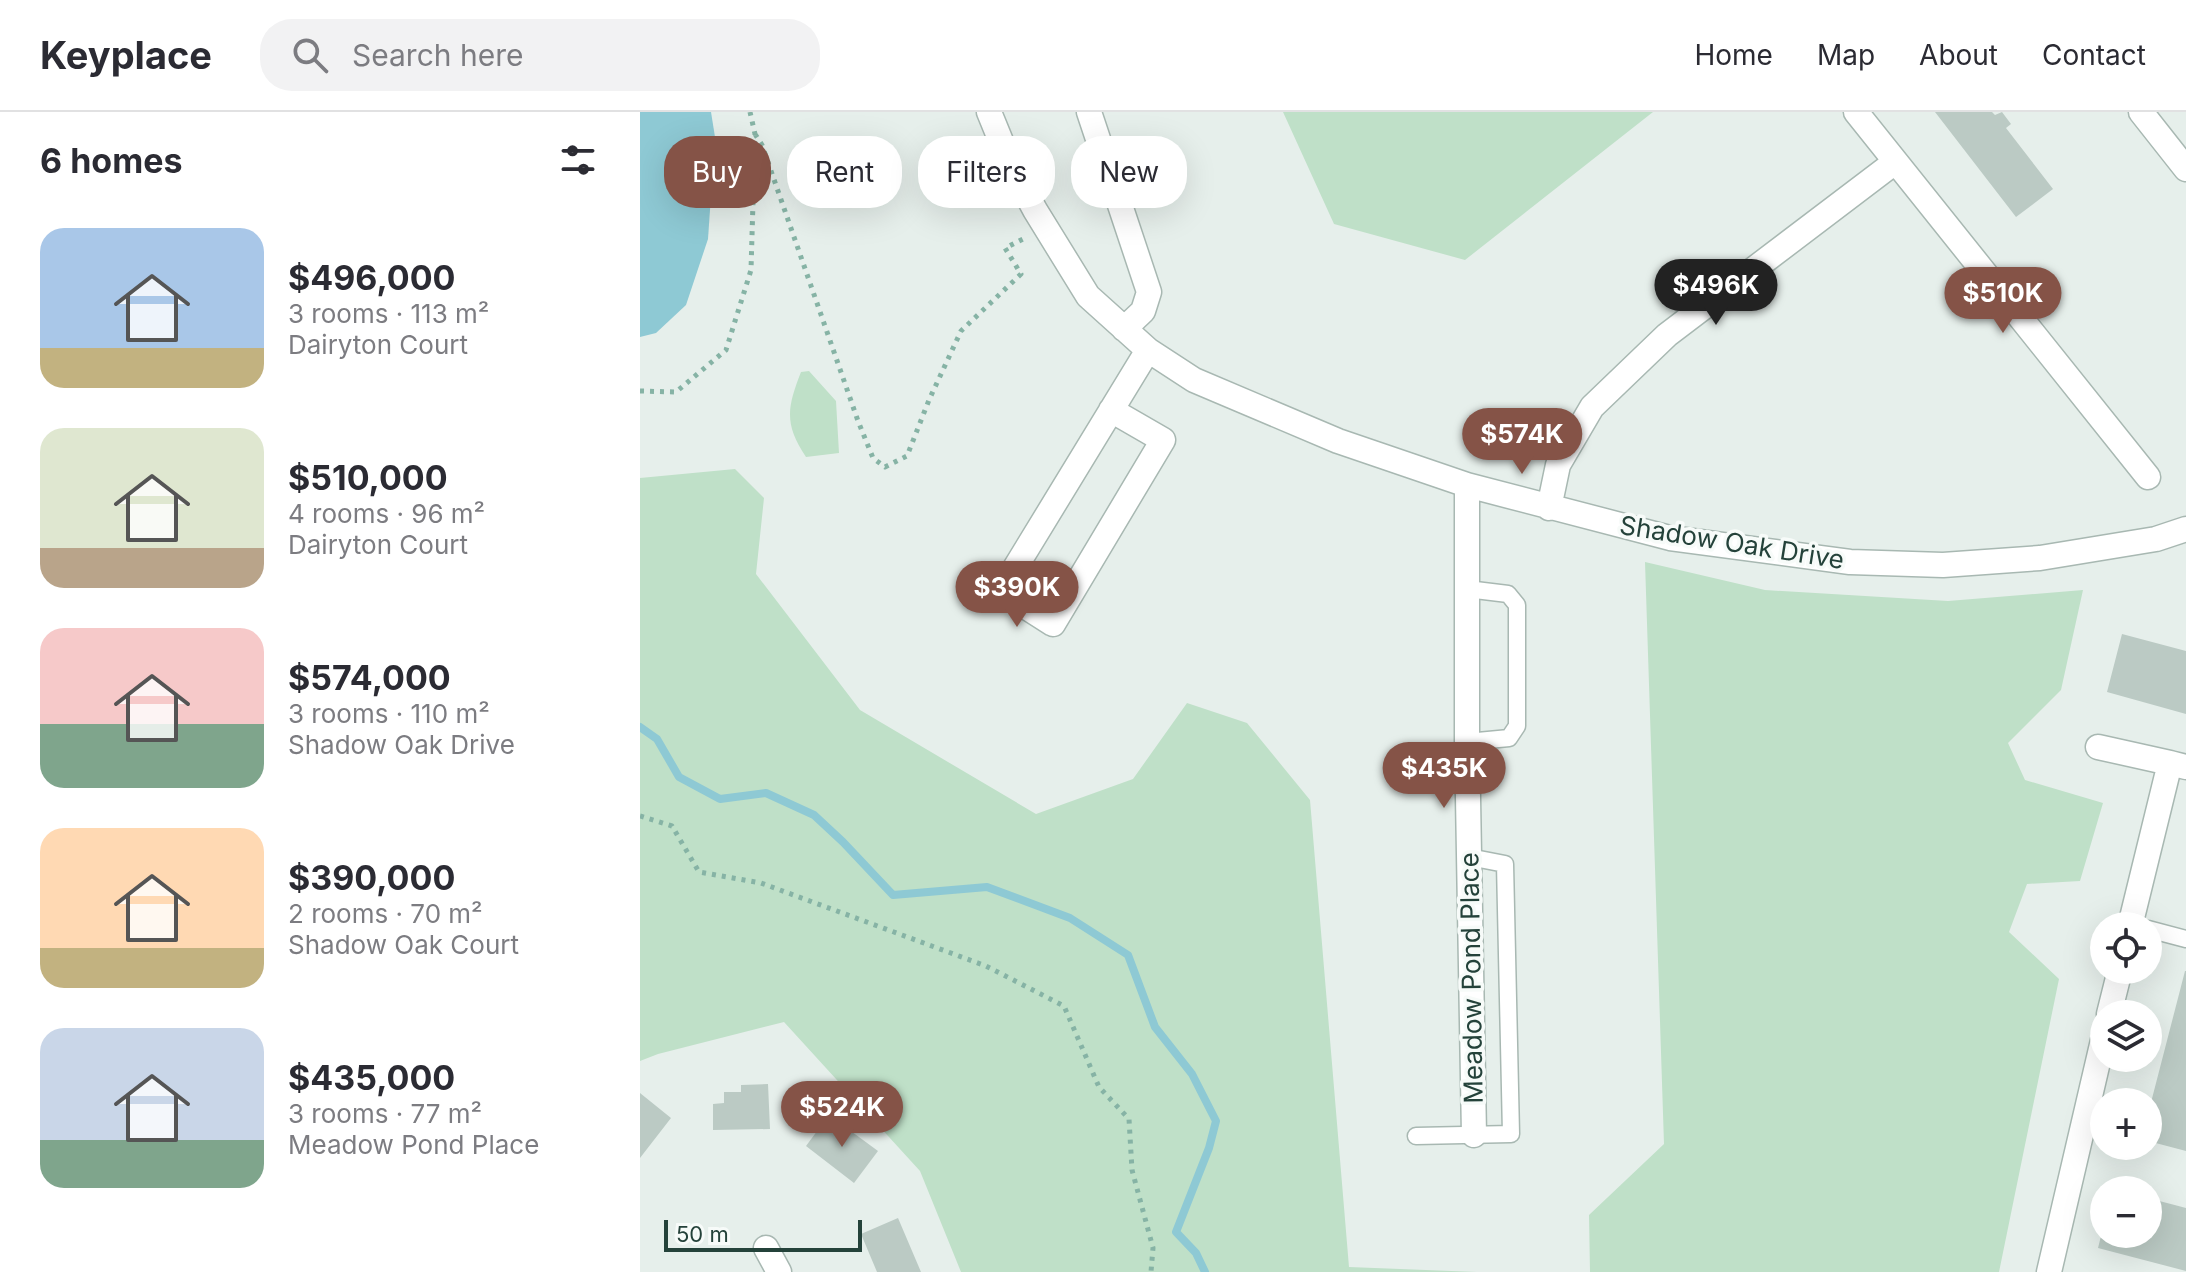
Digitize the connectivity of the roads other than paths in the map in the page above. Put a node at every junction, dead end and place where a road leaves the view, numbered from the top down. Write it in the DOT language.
graph roads {
  1 [pos="989,112"];
  2 [pos="1089,112"];
  3 [pos="1856,112"];
  4 [pos="2141,112"];
  5 [pos="1895,162"];
  6 [pos="2186,169"];
  7 [pos="1124,329"];
  8 [pos="1148,350"];
  9 [pos="1111,410"];
  10 [pos="2148,477"];
  11 [pos="1467,485"];
  12 [pos="1549,508"];
  13 [pos="2186,529"];
  14 [pos="1467,589"];
  15 [pos="1467,742"];
  16 [pos="2098,747"];
  17 [pos="2178,765"];
  18 [pos="1469,857"];
  19 [pos="2140,912"];
  20 [pos="2162,933"];
  21 [pos="2186,939"];
  22 [pos="2096,1072"];
  23 [pos="1474,1135"];
  24 [pos="1416,1136"];
  25 [pos="766,1248"];
  26 [pos="779,1272"];
  27 [pos="2049,1272"];
  1 -- 7 [label="street, Shadow Oak Drive"];
  2 -- 7 [label="street"];
  3 -- 5 [label="street"];
  4 -- 6 [label="street"];
  5 -- 10 [label="street"];
  5 -- 12 [label="street"];
  7 -- 8 [label="street, Shadow Oak Drive"];
  8 -- 9 [label="street"];
  8 -- 11 [label="street, Shadow Oak Drive"];
  9 -- 9 [label="street"];
  11 -- 12 [label="street, Shadow Oak Drive"];
  11 -- 14 [label="street, Meadow Pond Place"];
  12 -- 13 [label="street, Shadow Oak Drive"];
  14 -- 15 [label="street, Meadow Pond Place"];
  14 -- 15 [label="lane"];
  15 -- 18 [label="street, Meadow Pond Place"];
  16 -- 17 [label="street"];
  17 -- 19 [label="street"];
  18 -- 23 [label="street, Meadow Pond Place"];
  18 -- 23 [label="lane"];
  20 -- 21 [label="lane"];
  22 -- 27 [label="street"];
  23 -- 24 [label="lane"];
  25 -- 26 [label="street"];
}
